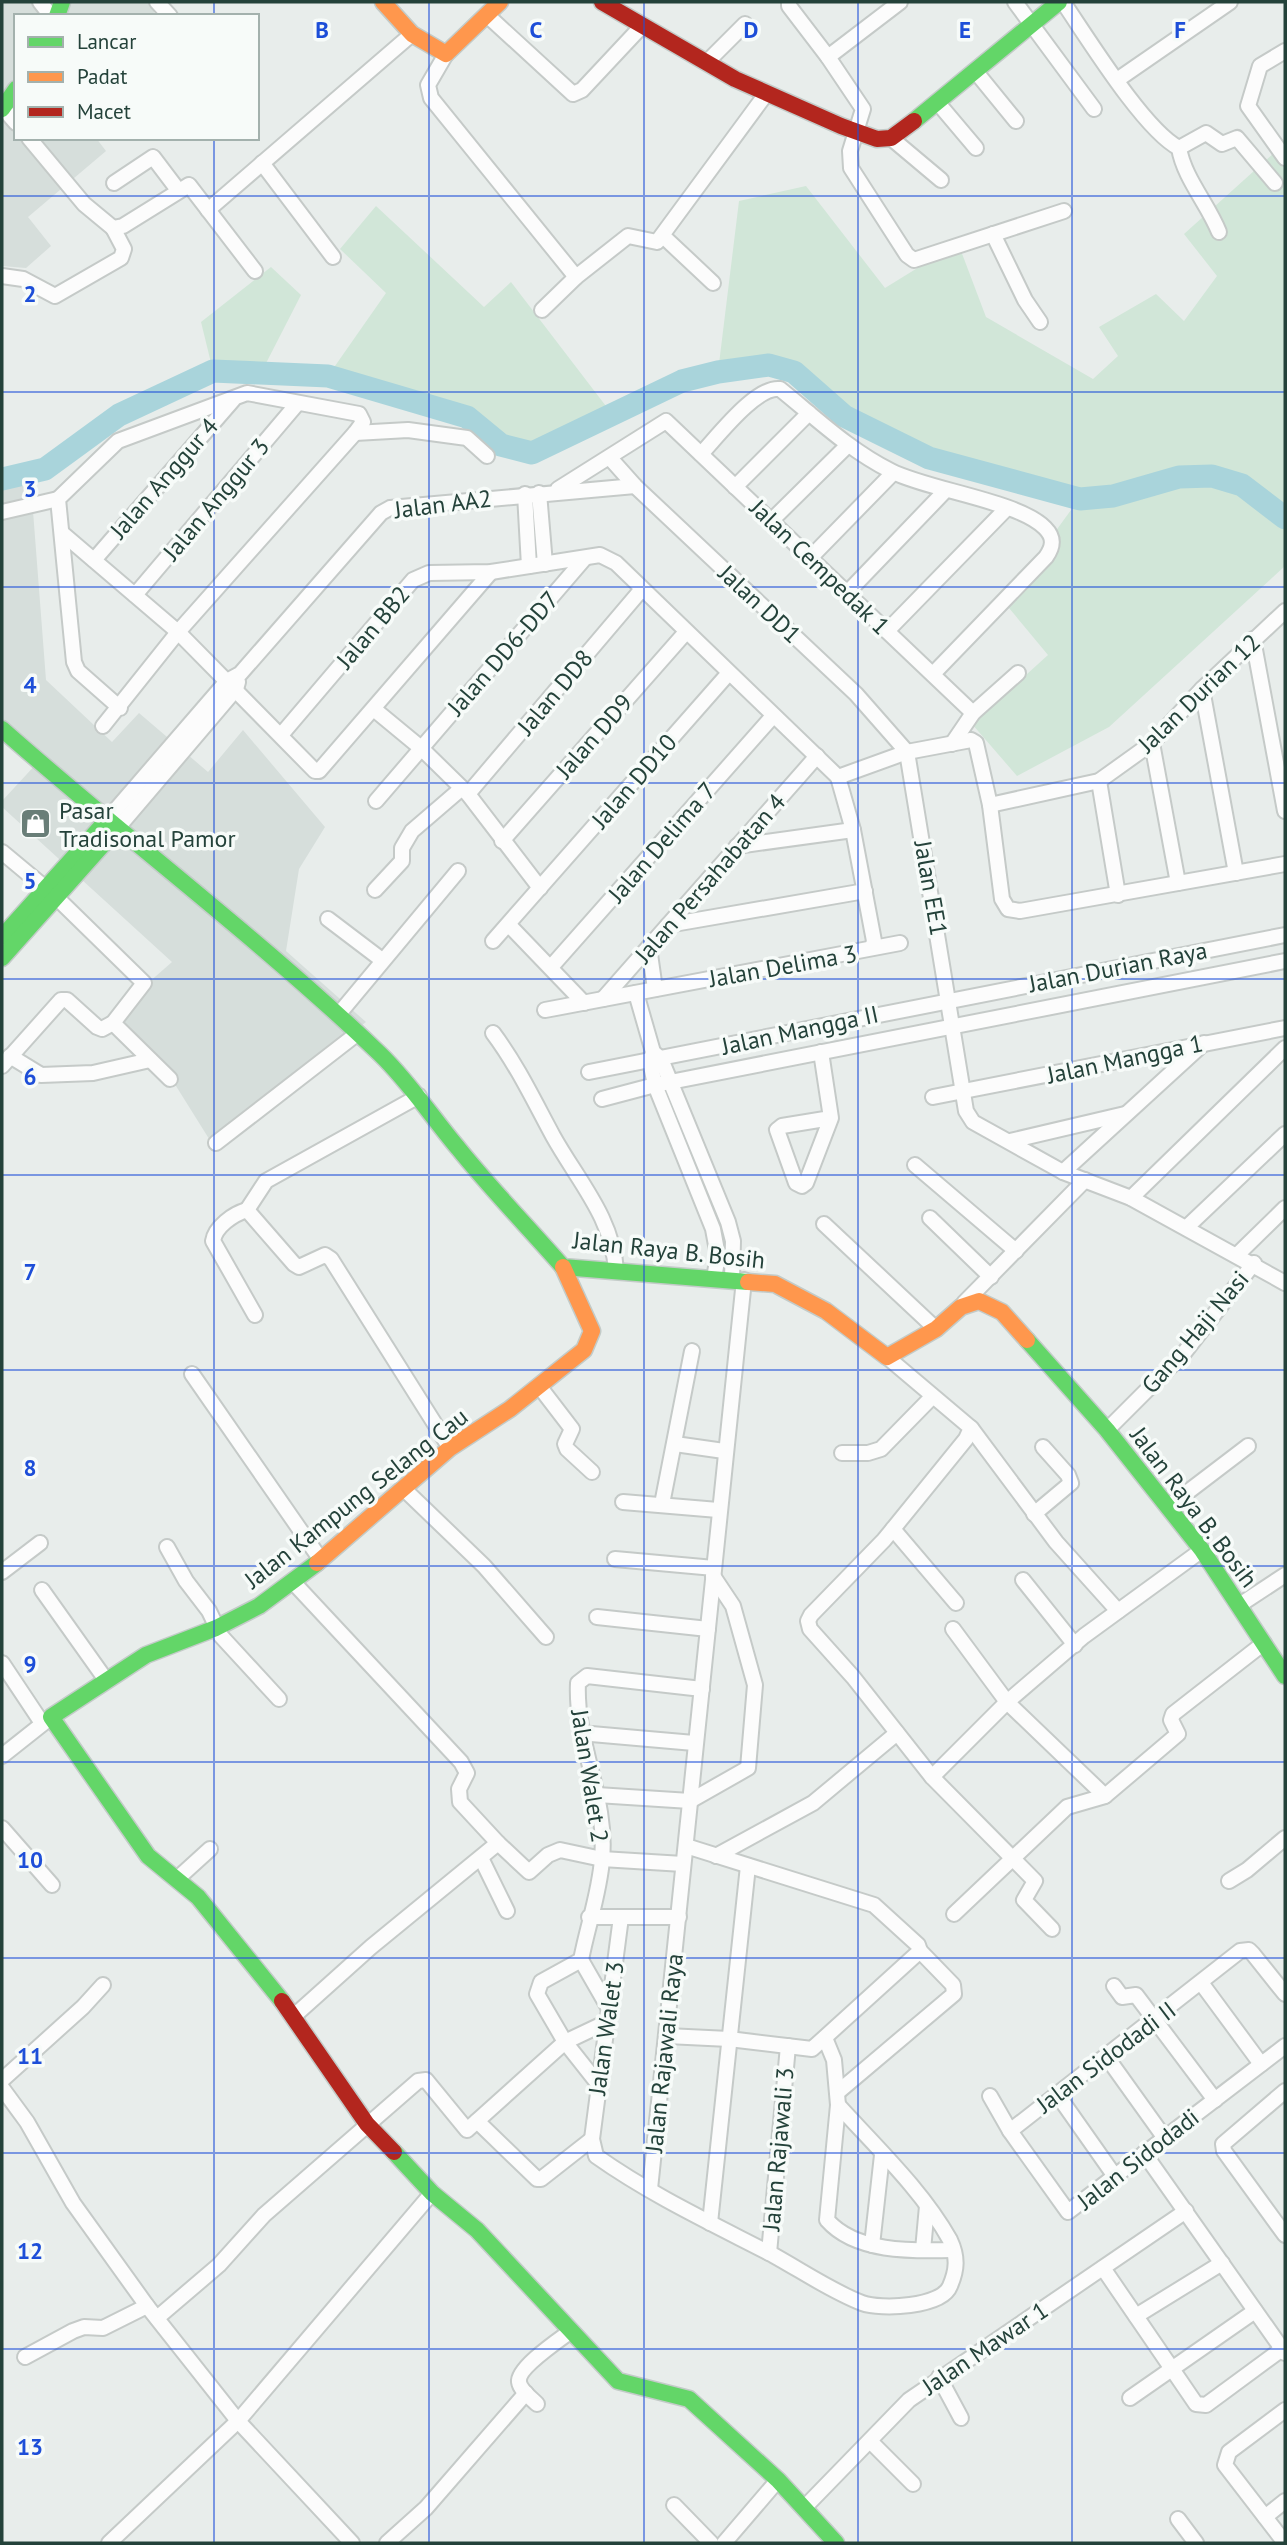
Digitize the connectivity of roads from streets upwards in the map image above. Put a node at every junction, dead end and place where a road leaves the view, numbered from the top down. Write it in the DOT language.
graph roads {
  1 [pos="383,2"];
  2 [pos="500,2"];
  3 [pos="602,2"];
  4 [pos="789,2"];
  5 [pos="900,2"];
  6 [pos="1015,2"];
  7 [pos="1061,2"];
  8 [pos="1230,2"];
  9 [pos="488,16"];
  10 [pos="745,23"];
  11 [pos="1031,24"];
  12 [pos="641,27"];
  13 [pos="412,34"];
  14 [pos="1285,51"];
  15 [pos="446,54"];
  16 [pos="828,57"];
  17 [pos="706,62"];
  18 [pos="976,72"];
  19 [pos="1117,80"];
  20 [pos="14,92"];
  21 [pos="766,94"];
  22 [pos="938,103"];
  23 [pos="2,108"];
  24 [pos="1094,109"];
  25 [pos="14,121"];
  26 [pos="1016,121"];
  27 [pos="855,131"];
  28 [pos="891,138"];
  29 [pos="31,140"];
  30 [pos="976,148"];
  31 [pos="1179,148"];
  32 [pos="1285,158"];
  33 [pos="262,163"];
  34 [pos="941,180"];
  35 [pos="114,183"];
  36 [pos="1275,183"];
  37 [pos="178,190"];
  38 [pos="208,210"];
  39 [pos="1064,211"];
  40 [pos="113,229"];
  41 [pos="1219,232"];
  42 [pos="993,234"];
  43 [pos="663,236"];
  44 [pos="332,257"];
  45 [pos="255,271"];
  46 [pos="2,276"];
  47 [pos="576,277"];
  48 [pos="713,283"];
  49 [pos="542,310"];
  50 [pos="1040,322"];
  51 [pos="235,397"];
  52 [pos="297,404"];
  53 [pos="809,413"];
  54 [pos="355,433"];
  55 [pos="847,446"];
  56 [pos="701,454"];
  57 [pos="487,456"];
  58 [pos="610,457"];
  59 [pos="893,472"];
  60 [pos="635,486"];
  61 [pos="735,487"];
  62 [pos="946,490"];
  63 [pos="539,493"];
  64 [pos="58,499"];
  65 [pos="1007,508"];
  66 [pos="2,512"];
  67 [pos="771,521"];
  68 [pos="62,533"];
  69 [pos="585,558"];
  70 [pos="810,558"];
  71 [pos="94,560"];
  72 [pos="545,564"];
  73 [pos="529,566"];
  74 [pos="491,572"];
  75 [pos="642,589"];
  76 [pos="847,593"];
  77 [pos="135,595"];
  78 [pos="1285,611"];
  79 [pos="887,631"];
  80 [pos="178,632"];
  81 [pos="686,632"];
  82 [pos="1252,639"];
  83 [pos="1018,673"];
  84 [pos="728,674"];
  85 [pos="933,674"];
  86 [pos="234,681"];
  87 [pos="1202,689"];
  88 [pos="120,708"];
  89 [pos="375,710"];
  90 [pos="973,713"];
  91 [pos="772,716"];
  92 [pos="103,726"];
  93 [pos="2,729"];
  94 [pos="281,735"];
  95 [pos="1152,743"];
  96 [pos="952,744"];
  97 [pos="421,748"];
  98 [pos="907,752"];
  99 [pos="817,756"];
  100 [pos="838,777"];
  101 [pos="1099,781"];
  102 [pos="465,791"];
  103 [pos="376,800"];
  104 [pos="990,805"];
  105 [pos="1285,811"];
  106 [pos="111,825"];
  107 [pos="853,830"];
  108 [pos="502,841"];
  109 [pos="737,846"];
  110 [pos="2,852"];
  111 [pos="1285,864"];
  112 [pos="458,871"];
  113 [pos="1236,873"];
  114 [pos="1178,883"];
  115 [pos="540,888"];
  116 [pos="374,890"];
  117 [pos="865,891"];
  118 [pos="50,892"];
  119 [pos="1118,895"];
  120 [pos="328,919"];
  121 [pos="509,925"];
  122 [pos="668,925"];
  123 [pos="1285,935"];
  124 [pos="2,937"];
  125 [pos="493,941"];
  126 [pos="901,943"];
  127 [pos="649,947"];
  128 [pos="872,948"];
  129 [pos="2,958"];
  130 [pos="382,960"];
  131 [pos="1285,961"];
  132 [pos="551,967"];
  133 [pos="655,989"];
  134 [pos="636,993"];
  135 [pos="603,999"];
  136 [pos="950,999"];
  137 [pos="584,1003"];
  138 [pos="545,1010"];
  139 [pos="338,1015"];
  140 [pos="113,1023"];
  141 [pos="953,1024"];
  142 [pos="1285,1028"];
  143 [pos="358,1033"];
  144 [pos="493,1033"];
  145 [pos="1204,1042"];
  146 [pos="1285,1048"];
  147 [pos="821,1052"];
  148 [pos="655,1057"];
  149 [pos="150,1060"];
  150 [pos="6,1061"];
  151 [pos="589,1072"];
  152 [pos="170,1079"];
  153 [pos="662,1083"];
  154 [pos="964,1093"];
  155 [pos="419,1096"];
  156 [pos="933,1097"];
  157 [pos="602,1099"];
  158 [pos="1126,1114"];
  159 [pos="831,1118"];
  160 [pos="1283,1139"];
  161 [pos="1010,1142"];
  162 [pos="216,1143"];
  163 [pos="915,1165"];
  164 [pos="1063,1172"];
  165 [pos="1085,1180"];
  166 [pos="1131,1198"];
  167 [pos="1285,1208"];
  168 [pos="247,1210"];
  169 [pos="930,1218"];
  170 [pos="824,1224"];
  171 [pos="1186,1227"];
  172 [pos="1016,1251"];
  173 [pos="1237,1255"];
  174 [pos="1254,1263"];
  175 [pos="563,1267"];
  176 [pos="616,1271"];
  177 [pos="990,1277"];
  178 [pos="714,1278"];
  179 [pos="738,1280"];
  180 [pos="1284,1281"];
  181 [pos="961,1307"];
  182 [pos="255,1315"];
  183 [pos="936,1329"];
  184 [pos="692,1351"];
  185 [pos="887,1357"];
  186 [pos="192,1374"];
  187 [pos="539,1386"];
  188 [pos="932,1397"];
  189 [pos="971,1428"];
  190 [pos="1107,1430"];
  191 [pos="675,1444"];
  192 [pos="1248,1446"];
  193 [pos="1043,1447"];
  194 [pos="450,1448"];
  195 [pos="724,1451"];
  196 [pos="842,1452"];
  197 [pos="592,1472"];
  198 [pos="405,1490"];
  199 [pos="623,1502"];
  200 [pos="662,1504"];
  201 [pos="1168,1507"];
  202 [pos="718,1510"];
  203 [pos="1034,1514"];
  204 [pos="893,1529"];
  205 [pos="40,1543"];
  206 [pos="167,1547"];
  207 [pos="1202,1550"];
  208 [pos="615,1559"];
  209 [pos="321,1560"];
  210 [pos="713,1572"];
  211 [pos="2,1573"];
  212 [pos="1285,1575"];
  213 [pos="1023,1580"];
  214 [pos="293,1582"];
  215 [pos="42,1590"];
  216 [pos="956,1603"];
  217 [pos="1241,1605"];
  218 [pos="1118,1611"];
  219 [pos="597,1617"];
  220 [pos="216,1628"];
  221 [pos="708,1629"];
  222 [pos="953,1629"];
  223 [pos="546,1637"];
  224 [pos="1264,1643"];
  225 [pos="1075,1645"];
  226 [pos="2,1663"];
  227 [pos="1285,1675"];
  228 [pos="106,1680"];
  229 [pos="702,1689"];
  230 [pos="279,1699"];
  231 [pos="1007,1702"];
  232 [pos="47,1720"];
  233 [pos="580,1733"];
  234 [pos="897,1733"];
  235 [pos="694,1743"];
  236 [pos="2,1756"];
  237 [pos="932,1777"];
  238 [pos="597,1795"];
  239 [pos="1105,1796"];
  240 [pos="690,1801"];
  241 [pos="2,1828"];
  242 [pos="1285,1838"];
  243 [pos="498,1843"];
  244 [pos="686,1846"];
  245 [pos="210,1850"];
  246 [pos="716,1856"];
  247 [pos="481,1858"];
  248 [pos="603,1859"];
  249 [pos="1013,1859"];
  250 [pos="683,1864"];
  251 [pos="748,1866"];
  252 [pos="177,1879"];
  253 [pos="1229,1881"];
  254 [pos="52,1885"];
  255 [pos="507,1911"];
  256 [pos="954,1914"];
  257 [pos="589,1917"];
  258 [pos="621,1917"];
  259 [pos="679,1917"];
  260 [pos="1052,1929"];
  261 [pos="920,1951"];
  262 [pos="581,1960"];
  263 [pos="1202,1984"];
  264 [pos="103,1985"];
  265 [pos="1114,1986"];
  266 [pos="1285,1994"];
  267 [pos="294,2016"];
  268 [pos="608,2016"];
  269 [pos="1153,2021"];
  270 [pos="667,2036"];
  271 [pos="825,2038"];
  272 [pos="729,2039"];
  273 [pos="565,2042"];
  274 [pos="788,2046"];
  275 [pos="1285,2046"];
  276 [pos="1107,2056"];
  277 [pos="1261,2064"];
  278 [pos="2,2080"];
  279 [pos="599,2085"];
  280 [pos="2,2088"];
  281 [pos="1285,2091"];
  282 [pos="1057,2094"];
  283 [pos="990,2096"];
  284 [pos="838,2099"];
  285 [pos="1215,2100"];
  286 [pos="477,2121"];
  287 [pos="367,2124"];
  288 [pos="1010,2131"];
  289 [pos="1164,2137"];
  290 [pos="592,2139"];
  291 [pos="1144,2153"];
  292 [pos="882,2155"];
  293 [pos="1114,2175"];
  294 [pos="650,2189"];
  295 [pos="432,2193"];
  296 [pos="927,2206"];
  297 [pos="1186,2211"];
  298 [pos="710,2223"];
  299 [pos="1285,2235"];
  300 [pos="872,2245"];
  301 [pos="923,2250"];
  302 [pos="953,2250"];
  303 [pos="769,2253"];
  304 [pos="1222,2263"];
  305 [pos="1102,2268"];
  306 [pos="147,2306"];
  307 [pos="1255,2311"];
  308 [pos="1136,2316"];
  309 [pos="157,2318"];
  310 [pos="571,2331"];
  311 [pos="1284,2351"];
  312 [pos="25,2357"];
  313 [pos="1171,2369"];
  314 [pos="939,2377"];
  315 [pos="1130,2398"];
  316 [pos="1285,2410"];
  317 [pos="961,2418"];
  318 [pos="238,2421"];
  319 [pos="871,2442"];
  320 [pos="778,2480"];
  321 [pos="913,2484"];
  322 [pos="1285,2501"];
  323 [pos="674,2504"];
  324 [pos="804,2508"];
  325 [pos="1265,2517"];
  326 [pos="1178,2519"];
  327 [pos="109,2543"];
  328 [pos="352,2543"];
  329 [pos="387,2543"];
  330 [pos="711,2543"];
  331 [pos="724,2543"];
  332 [pos="836,2543"];
  333 [pos="1196,2543"];
  334 [pos="1285,2543"];
  1 -- 13 [label="street"];
  2 -- 9 [label="street"];
  3 -- 12 [label="street"];
  4 -- 16 [label="street"];
  5 -- 16 [label="street"];
  6 -- 11 [label="street"];
  7 -- 11 [label="street"];
  7 -- 19 [label="street"];
  8 -- 19 [label="street"];
  9 -- 12 [label="street"];
  9 -- 15 [label="street"];
  10 -- 17 [label="street"];
  11 -- 18 [label="street"];
  11 -- 24 [label="street"];
  12 -- 17 [label="street"];
  13 -- 15 [label="street"];
  13 -- 33 [label="street"];
  14 -- 32 [label="street"];
  15 -- 47 [label="street"];
  16 -- 27 [label="street"];
  17 -- 21 [label="street"];
  18 -- 22 [label="street"];
  18 -- 26 [label="street"];
  19 -- 31 [label="street"];
  20 -- 23 [label="street"];
  21 -- 27 [label="street"];
  21 -- 43 [label="street"];
  22 -- 28 [label="street"];
  22 -- 30 [label="street"];
  23 -- 25 [label="street"];
  27 -- 28 [label="street"];
  27 -- 42 [label="street"];
  28 -- 34 [label="street"];
  29 -- 40 [label="street"];
  31 -- 36 [label="street"];
  31 -- 41 [label="street"];
  33 -- 38 [label="street"];
  33 -- 44 [label="street"];
  35 -- 37 [label="street"];
  37 -- 38 [label="street"];
  37 -- 40 [label="street"];
  38 -- 45 [label="street"];
  39 -- 42 [label="street"];
  40 -- 46 [label="street"];
  42 -- 50 [label="street"];
  43 -- 47 [label="street"];
  43 -- 48 [label="street"];
  47 -- 49 [label="street"];
  51 -- 52 [label="street"];
  51 -- 64 [label="street"];
  51 -- 71 [label="street, Jalan Anggur 4"];
  52 -- 54 [label="street"];
  52 -- 77 [label="street, Jalan Anggur 3"];
  53 -- 55 [label="street"];
  53 -- 56 [label="street"];
  53 -- 61 [label="street"];
  54 -- 57 [label="street"];
  54 -- 80 [label="street"];
  55 -- 59 [label="street"];
  55 -- 67 [label="street"];
  56 -- 58 [label="street, Jalan Cempedak 1"];
  56 -- 61 [label="street, Jalan Cempedak 1"];
  58 -- 60 [label="street, Jalan DD1"];
  58 -- 63 [label="street"];
  59 -- 62 [label="street"];
  59 -- 70 [label="street"];
  60 -- 63 [label="street, Jalan AA2"];
  60 -- 98 [label="street, Jalan DD1"];
  61 -- 67 [label="street, Jalan Cempedak 1"];
  62 -- 65 [label="street"];
  62 -- 76 [label="street"];
  63 -- 72 [label="street"];
  63 -- 73 [label="street"];
  63 -- 86 [label="street, Jalan AA2"];
  64 -- 66 [label="street"];
  64 -- 68 [label="street"];
  65 -- 79 [label="street"];
  65 -- 85 [label="street"];
  67 -- 70 [label="street, Jalan Cempedak 1"];
  68 -- 71 [label="street"];
  68 -- 88 [label="street"];
  69 -- 72 [label="street, Jalan BB2"];
  69 -- 75 [label="street"];
  69 -- 97 [label="street, Jalan DD6-DD7"];
  70 -- 76 [label="street, Jalan Cempedak 1"];
  71 -- 77 [label="street"];
  72 -- 73 [label="street, Jalan BB2"];
  73 -- 74 [label="street, Jalan BB2"];
  74 -- 89 [label="street"];
  74 -- 94 [label="street, Jalan BB2"];
  75 -- 81 [label="street"];
  75 -- 102 [label="street, Jalan DD8"];
  76 -- 79 [label="street, Jalan Cempedak 1"];
  77 -- 80 [label="street"];
  78 -- 82 [label="street, Jalan Durian 12"];
  79 -- 85 [label="street, Jalan Cempedak 1"];
  80 -- 86 [label="street"];
  80 -- 88 [label="street"];
  81 -- 84 [label="street"];
  81 -- 108 [label="street, Jalan DD9"];
  82 -- 87 [label="street, Jalan Durian 12"];
  82 -- 105 [label="street"];
  83 -- 90 [label="street"];
  84 -- 91 [label="street"];
  84 -- 115 [label="street, Jalan DD10"];
  85 -- 90 [label="street, Jalan Cempedak 1"];
  86 -- 94 [label="street"];
  86 -- 106 [label="street, Jalan AA2"];
  87 -- 95 [label="street, Jalan Durian 12"];
  87 -- 113 [label="street"];
  88 -- 92 [label="street"];
  89 -- 94 [label="street"];
  89 -- 97 [label="street"];
  90 -- 96 [label="street"];
  91 -- 99 [label="street"];
  91 -- 132 [label="street, Jalan Delima 7"];
  93 -- 106 [label="street, Jalan Raya B. Bosih"];
  95 -- 101 [label="street, Jalan Durian 12"];
  95 -- 114 [label="street"];
  96 -- 98 [label="street"];
  96 -- 104 [label="street"];
  97 -- 102 [label="street"];
  97 -- 103 [label="street, Jalan DD6-DD7"];
  98 -- 100 [label="street"];
  98 -- 136 [label="street, Jalan EE1"];
  99 -- 100 [label="street"];
  99 -- 109 [label="street, Jalan Persahabatan 4"];
  100 -- 107 [label="street, Jalan Delima 3"];
  101 -- 104 [label="street, Jalan Durian 12"];
  101 -- 119 [label="street"];
  102 -- 108 [label="street"];
  102 -- 116 [label="street, Jalan DD8"];
  104 -- 119 [label="street"];
  106 -- 118 [label="street"];
  106 -- 139 [label="street, Jalan Raya B. Bosih"];
  107 -- 109 [label="street"];
  107 -- 117 [label="street, Jalan Delima 3"];
  108 -- 115 [label="street"];
  109 -- 122 [label="street, Jalan Persahabatan 4"];
  110 -- 118 [label="street"];
  111 -- 113 [label="street"];
  112 -- 130 [label="street"];
  113 -- 114 [label="street"];
  114 -- 119 [label="street"];
  115 -- 121 [label="street, Jalan DD10"];
  117 -- 122 [label="street"];
  117 -- 128 [label="street, Jalan Delima 3"];
  118 -- 124 [label="street"];
  118 -- 129 [label="street"];
  118 -- 140 [label="street"];
  120 -- 130 [label="street"];
  121 -- 125 [label="street, Jalan DD10"];
  121 -- 132 [label="street"];
  122 -- 127 [label="street, Jalan Persahabatan 4"];
  123 -- 136 [label="street, Jalan Durian Raya"];
  126 -- 128 [label="street"];
  127 -- 133 [label="street"];
  127 -- 135 [label="street, Jalan Persahabatan 4"];
  128 -- 133 [label="street, Jalan Delima 3"];
  130 -- 139 [label="street"];
  131 -- 141 [label="street, Jalan Durian Raya"];
  132 -- 137 [label="street"];
  133 -- 134 [label="street, Jalan Delima 3"];
  134 -- 135 [label="street, Jalan Delima 3"];
  134 -- 148 [label="street"];
  135 -- 137 [label="street, Jalan Delima 3"];
  136 -- 141 [label="street, Jalan EE1"];
  136 -- 148 [label="street, Jalan Mangga II"];
  137 -- 138 [label="street, Jalan Delima 3"];
  139 -- 143 [label="street, Jalan Raya B. Bosih"];
  140 -- 149 [label="street"];
  140 -- 150 [label="street"];
  141 -- 147 [label="street, Jalan Mangga II"];
  141 -- 154 [label="street, Jalan EE1"];
  142 -- 145 [label="street, Jalan Mangga 1"];
  143 -- 155 [label="street, Jalan Raya B. Bosih"];
  143 -- 162 [label="street"];
  144 -- 176 [label="street"];
  145 -- 154 [label="street, Jalan Mangga 1"];
  145 -- 158 [label="street"];
  146 -- 166 [label="street"];
  147 -- 153 [label="street, Jalan Mangga II"];
  147 -- 159 [label="street"];
  148 -- 151 [label="street, Jalan Mangga II"];
  148 -- 153 [label="street"];
  149 -- 150 [label="street"];
  149 -- 152 [label="street"];
  153 -- 157 [label="street, Jalan Mangga II"];
  153 -- 178 [label="street"];
  153 -- 179 [label="street, Jalan Rajawali Raya"];
  154 -- 156 [label="street, Jalan Mangga 1"];
  154 -- 161 [label="street, Jalan EE1"];
  155 -- 168 [label="street"];
  155 -- 175 [label="street, Jalan Raya B. Bosih"];
  158 -- 161 [label="street"];
  158 -- 164 [label="street"];
  159 -- 159 [label="street"];
  160 -- 171 [label="street"];
  161 -- 164 [label="street, Jalan EE1"];
  163 -- 172 [label="street"];
  164 -- 165 [label="street, Jalan EE1"];
  165 -- 166 [label="street, Jalan EE1"];
  165 -- 172 [label="street"];
  166 -- 171 [label="street, Jalan EE1"];
  167 -- 173 [label="street"];
  168 -- 182 [label="street"];
  168 -- 194 [label="street"];
  169 -- 177 [label="street"];
  170 -- 183 [label="street"];
  171 -- 173 [label="street, Jalan EE1"];
  172 -- 177 [label="street"];
  173 -- 174 [label="street, Jalan EE1"];
  174 -- 180 [label="street, Jalan EE1"];
  174 -- 190 [label="street, Gang Haji Nasi"];
  175 -- 176 [label="street, Jalan Raya B. Bosih"];
  175 -- 187 [label="street, Jalan Kampung Selang Cau"];
  176 -- 178 [label="street, Jalan Raya B. Bosih"];
  177 -- 181 [label="street"];
  178 -- 179 [label="street, Jalan Raya B. Bosih"];
  179 -- 185 [label="street, Jalan Raya B. Bosih"];
  179 -- 195 [label="street, Jalan Rajawali Raya"];
  181 -- 183 [label="street"];
  181 -- 190 [label="street, Jalan Raya B. Bosih"];
  183 -- 185 [label="street"];
  184 -- 191 [label="street"];
  185 -- 188 [label="street"];
  186 -- 209 [label="street"];
  187 -- 194 [label="street, Jalan Kampung Selang Cau"];
  187 -- 197 [label="street"];
  188 -- 189 [label="street"];
  188 -- 196 [label="street"];
  189 -- 203 [label="street"];
  189 -- 204 [label="street"];
  190 -- 201 [label="street, Jalan Raya B. Bosih"];
  191 -- 195 [label="street"];
  191 -- 200 [label="street"];
  192 -- 201 [label="street"];
  193 -- 203 [label="street"];
  194 -- 198 [label="street, Jalan Kampung Selang Cau"];
  195 -- 202 [label="street, Jalan Rajawali Raya"];
  198 -- 209 [label="street, Jalan Kampung Selang Cau"];
  198 -- 223 [label="street"];
  199 -- 200 [label="street"];
  200 -- 202 [label="street"];
  201 -- 207 [label="street, Jalan Raya B. Bosih"];
  202 -- 210 [label="street, Jalan Rajawali Raya"];
  203 -- 218 [label="street"];
  204 -- 216 [label="street"];
  204 -- 234 [label="street"];
  205 -- 211 [label="street"];
  206 -- 220 [label="street"];
  207 -- 217 [label="street, Jalan Raya B. Bosih"];
  207 -- 218 [label="street"];
  208 -- 210 [label="street"];
  209 -- 214 [label="street, Jalan Kampung Selang Cau"];
  210 -- 221 [label="street, Jalan Rajawali Raya"];
  210 -- 240 [label="street"];
  212 -- 217 [label="street"];
  213 -- 225 [label="street"];
  214 -- 220 [label="street, Jalan Kampung Selang Cau"];
  214 -- 243 [label="street"];
  215 -- 228 [label="street"];
  217 -- 224 [label="street, Jalan Raya B. Bosih"];
  218 -- 225 [label="street"];
  219 -- 221 [label="street"];
  220 -- 228 [label="street, Jalan Kampung Selang Cau"];
  220 -- 230 [label="street"];
  221 -- 229 [label="street, Jalan Rajawali Raya"];
  222 -- 231 [label="street"];
  224 -- 227 [label="street, Jalan Raya B. Bosih"];
  224 -- 239 [label="street"];
  225 -- 231 [label="street"];
  226 -- 232 [label="street"];
  228 -- 232 [label="street, Jalan Kampung Selang Cau"];
  229 -- 233 [label="street, Jalan Walet 2"];
  229 -- 235 [label="street, Jalan Rajawali Raya"];
  231 -- 237 [label="street"];
  231 -- 239 [label="street"];
  232 -- 236 [label="street"];
  232 -- 252 [label="street"];
  233 -- 235 [label="street"];
  233 -- 238 [label="street, Jalan Walet 2"];
  234 -- 237 [label="street"];
  234 -- 246 [label="street"];
  235 -- 240 [label="street, Jalan Rajawali Raya"];
  237 -- 249 [label="street"];
  238 -- 240 [label="street"];
  238 -- 248 [label="street, Jalan Walet 2"];
  239 -- 249 [label="street"];
  240 -- 244 [label="street, Jalan Rajawali Raya"];
  241 -- 254 [label="street"];
  242 -- 253 [label="street"];
  243 -- 247 [label="street"];
  243 -- 248 [label="street"];
  244 -- 246 [label="street"];
  244 -- 250 [label="street, Jalan Rajawali Raya"];
  245 -- 252 [label="street"];
  246 -- 251 [label="street"];
  247 -- 255 [label="street"];
  247 -- 267 [label="street"];
  248 -- 250 [label="street"];
  248 -- 257 [label="street, Jalan Walet 2"];
  249 -- 256 [label="street"];
  249 -- 260 [label="street"];
  250 -- 259 [label="street, Jalan Rajawali Raya"];
  251 -- 261 [label="street"];
  251 -- 272 [label="street"];
  252 -- 267 [label="street"];
  257 -- 258 [label="street"];
  257 -- 262 [label="street, Jalan Walet 2"];
  258 -- 259 [label="street"];
  258 -- 268 [label="street, Jalan Walet 3"];
  259 -- 270 [label="street, Jalan Rajawali Raya"];
  261 -- 271 [label="street"];
  261 -- 284 [label="street"];
  262 -- 268 [label="street"];
  262 -- 273 [label="street"];
  263 -- 266 [label="street, Jalan Sidodadi II"];
  263 -- 269 [label="street, Jalan Sidodadi II"];
  263 -- 277 [label="street"];
  264 -- 278 [label="street"];
  265 -- 269 [label="street"];
  267 -- 287 [label="street"];
  268 -- 273 [label="street"];
  268 -- 279 [label="street, Jalan Walet 3"];
  269 -- 276 [label="street, Jalan Sidodadi II"];
  269 -- 285 [label="street"];
  270 -- 272 [label="street"];
  270 -- 294 [label="street, Jalan Rajawali Raya"];
  271 -- 274 [label="street"];
  271 -- 284 [label="street"];
  272 -- 274 [label="street"];
  272 -- 298 [label="street"];
  273 -- 279 [label="street"];
  273 -- 286 [label="street"];
  274 -- 303 [label="street, Jalan Rajawali 3"];
  275 -- 277 [label="street, Jalan Sidodadi"];
  276 -- 282 [label="street, Jalan Sidodadi II"];
  276 -- 289 [label="street"];
  277 -- 285 [label="street, Jalan Sidodadi"];
  279 -- 290 [label="street, Jalan Walet 3"];
  280 -- 306 [label="street"];
  281 -- 299 [label="street"];
  282 -- 288 [label="street, Jalan Sidodadi II"];
  282 -- 293 [label="street"];
  283 -- 288 [label="street, Jalan Sidodadi"];
  284 -- 292 [label="street"];
  284 -- 300 [label="street"];
  285 -- 289 [label="street, Jalan Sidodadi"];
  286 -- 287 [label="street"];
  286 -- 290 [label="street"];
  287 -- 295 [label="street"];
  287 -- 309 [label="street"];
  288 -- 293 [label="street, Jalan Sidodadi"];
  289 -- 291 [label="street, Jalan Sidodadi"];
  290 -- 294 [label="street"];
  291 -- 293 [label="street, Jalan Sidodadi"];
  291 -- 297 [label="street"];
  292 -- 296 [label="street"];
  292 -- 300 [label="street"];
  294 -- 298 [label="street"];
  295 -- 310 [label="street"];
  295 -- 318 [label="street"];
  296 -- 301 [label="street"];
  296 -- 302 [label="street"];
  297 -- 304 [label="street"];
  297 -- 305 [label="street, Jalan Mawar 1"];
  298 -- 303 [label="street"];
  300 -- 301 [label="street"];
  301 -- 302 [label="street"];
  302 -- 303 [label="street"];
  304 -- 307 [label="street"];
  304 -- 308 [label="street"];
  305 -- 308 [label="street"];
  305 -- 314 [label="street, Jalan Mawar 1"];
  306 -- 309 [label="street"];
  306 -- 312 [label="street"];
  307 -- 311 [label="street"];
  307 -- 313 [label="street"];
  308 -- 313 [label="street"];
  309 -- 318 [label="street"];
  310 -- 320 [label="street"];
  310 -- 329 [label="street"];
  311 -- 313 [label="street"];
  313 -- 315 [label="street"];
  314 -- 317 [label="street"];
  314 -- 319 [label="street, Jalan Mawar 1"];
  316 -- 325 [label="street"];
  318 -- 327 [label="street"];
  318 -- 328 [label="street"];
  319 -- 321 [label="street"];
  319 -- 324 [label="street, Jalan Mawar 1"];
  320 -- 324 [label="street"];
  320 -- 331 [label="street"];
  322 -- 325 [label="street"];
  323 -- 330 [label="street"];
  324 -- 332 [label="street"];
  325 -- 334 [label="street"];
  326 -- 333 [label="street"];
}
